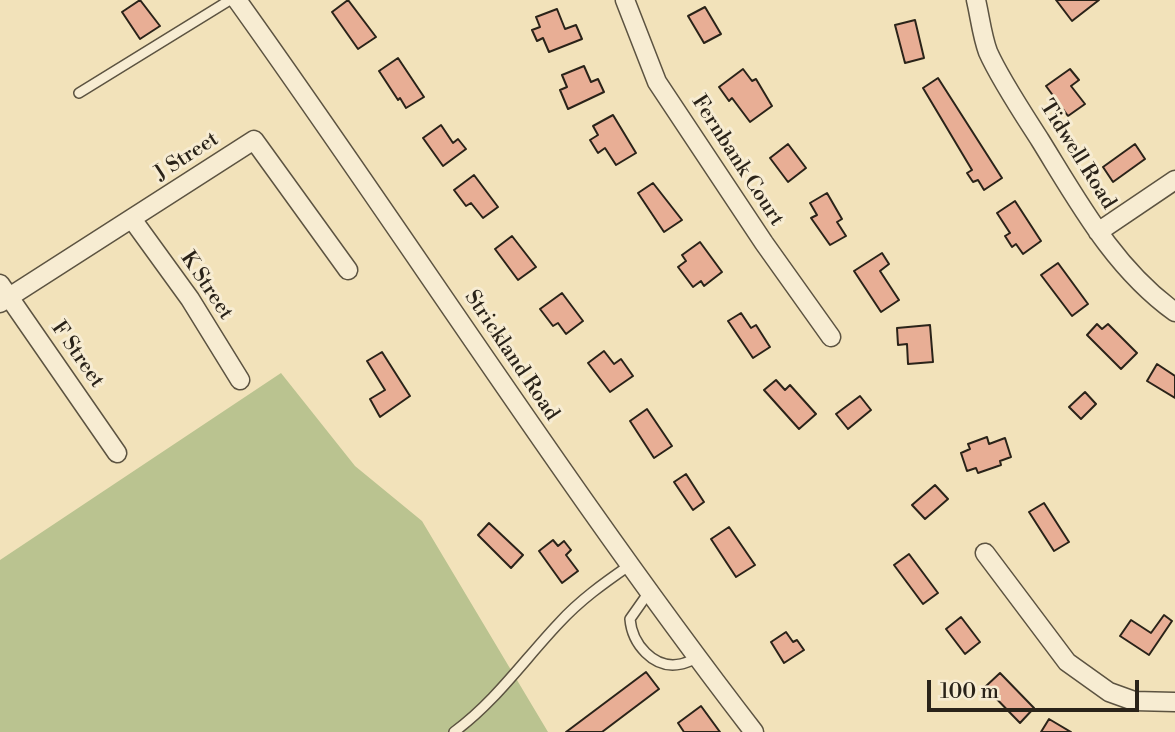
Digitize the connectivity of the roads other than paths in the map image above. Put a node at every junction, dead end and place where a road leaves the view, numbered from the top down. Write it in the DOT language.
graph roads {
  1 [pos="230,0"];
  2 [pos="237,0"];
  3 [pos="625,0"];
  4 [pos="976,0"];
  5 [pos="79,93"];
  6 [pos="1175,180"];
  7 [pos="132,219"];
  8 [pos="1098,232"];
  9 [pos="348,270"];
  10 [pos="3,295"];
  11 [pos="1175,312"];
  12 [pos="831,337"];
  13 [pos="240,380"];
  14 [pos="117,453"];
  15 [pos="985,552"];
  16 [pos="630,565"];
  17 [pos="649,592"];
  18 [pos="697,658"];
  19 [pos="1175,702"];
  20 [pos="454,732"];
  21 [pos="754,732"];
  1 -- 5 [label="lane"];
  2 -- 16 [label="street, Strickland Road"];
  3 -- 12 [label="street, Fernbank Court"];
  4 -- 8 [label="street, Tidwell Road"];
  6 -- 8 [label="street"];
  7 -- 9 [label="street, J Street"];
  7 -- 10 [label="street, J Street"];
  7 -- 13 [label="street, K Street"];
  8 -- 11 [label="street, Tidwell Road"];
  10 -- 14 [label="street, F Street"];
  15 -- 19 [label="street"];
  16 -- 17 [label="street, Strickland Road"];
  16 -- 20 [label="lane"];
  17 -- 18 [label="street, Strickland Road"];
  17 -- 18 [label="lane"];
  18 -- 21 [label="street, Strickland Road"];
}
